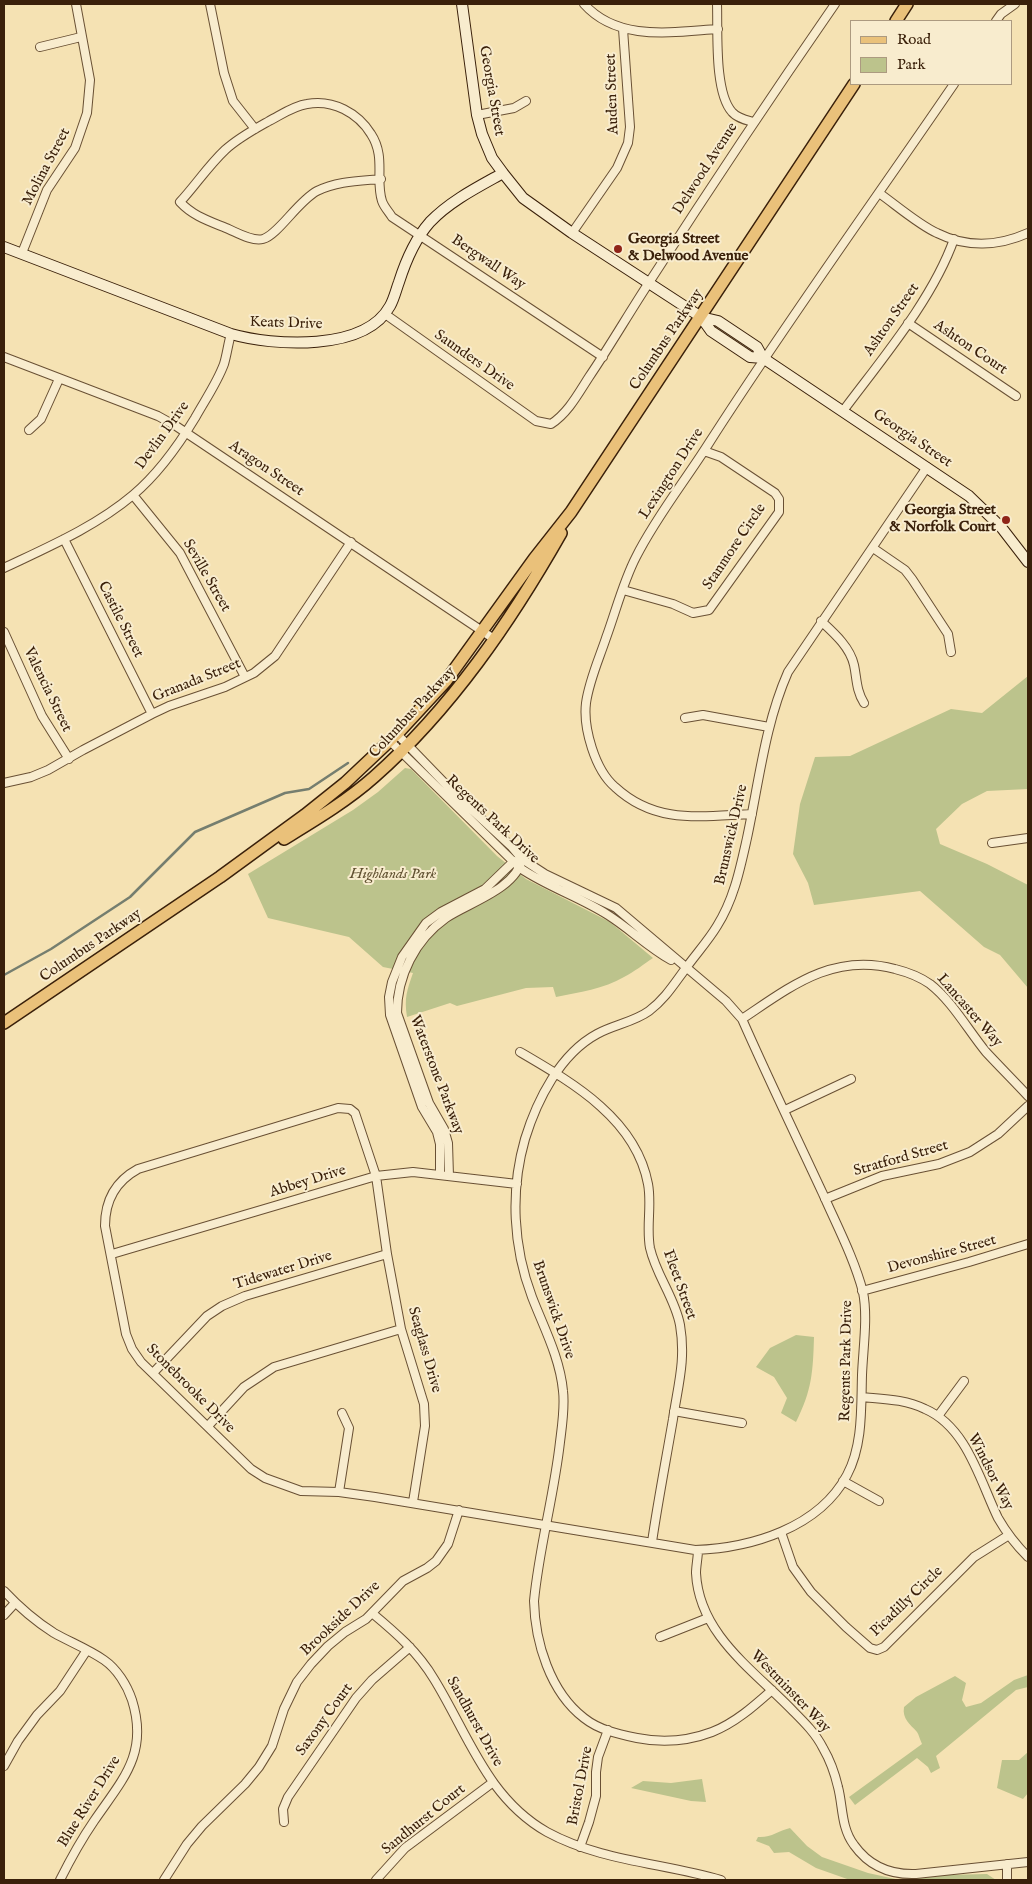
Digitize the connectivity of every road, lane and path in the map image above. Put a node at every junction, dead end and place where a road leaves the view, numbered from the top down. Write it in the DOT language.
graph roads {
  1 [pos="76,4"];
  2 [pos="210,4"];
  3 [pos="462,4"];
  4 [pos="584,4"];
  5 [pos="718,4"];
  6 [pos="835,4"];
  7 [pos="907,4"];
  8 [pos="1015,4"];
  9 [pos="897,20"];
  10 [pos="997,20"];
  11 [pos="623,29"];
  12 [pos="718,29"];
  13 [pos="81,36"];
  14 [pos="40,47"];
  15 [pos="853,85"];
  16 [pos="953,85"];
  17 [pos="526,101"];
  18 [pos="478,115"];
  19 [pos="753,122"];
  20 [pos="255,129"];
  21 [pos="503,173"];
  22 [pos="381,179"];
  23 [pos="879,193"];
  24 [pos="572,232"];
  25 [pos="1028,233"];
  26 [pos="420,236"];
  27 [pos="954,239"];
  28 [pos="4,248"];
  29 [pos="22,253"];
  30 [pos="649,282"];
  31 [pos="385,314"];
  32 [pos="700,317"];
  33 [pos="908,323"];
  34 [pos="231,334"];
  35 [pos="4,357"];
  36 [pos="603,357"];
  37 [pos="763,358"];
  38 [pos="59,379"];
  39 [pos="1016,396"];
  40 [pos="843,411"];
  41 [pos="551,424"];
  42 [pos="29,430"];
  43 [pos="186,433"];
  44 [pos="704,450"];
  45 [pos="927,467"];
  46 [pos="133,495"];
  47 [pos="571,512"];
  48 [pos="64,539"];
  49 [pos="351,542"];
  50 [pos="873,548"];
  51 [pos="1027,558"];
  52 [pos="4,568"];
  53 [pos="623,590"];
  54 [pos="821,621"];
  55 [pos="483,631"];
  56 [pos="4,632"];
  57 [pos="494,639"];
  58 [pos="951,652"];
  59 [pos="246,677"];
  60 [pos="864,703"];
  61 [pos="152,714"];
  62 [pos="685,718"];
  63 [pos="769,727"];
  64 [pos="394,738"];
  65 [pos="404,748"];
  66 [pos="69,759"];
  67 [pos="4,783"];
  68 [pos="752,814"];
  69 [pos="1028,838"];
  70 [pos="992,843"];
  71 [pos="522,859"];
  72 [pos="513,862"];
  73 [pos="520,868"];
  74 [pos="220,877"];
  75 [pos="686,968"];
  76 [pos="742,1019"];
  77 [pos="4,1023"];
  78 [pos="520,1052"];
  79 [pos="556,1074"];
  80 [pos="850,1079"];
  81 [pos="1028,1096"];
  82 [pos="1028,1106"];
  83 [pos="785,1110"];
  84 [pos="440,1174"];
  85 [pos="376,1176"];
  86 [pos="449,1176"];
  87 [pos="517,1184"];
  88 [pos="825,1199"];
  89 [pos="1028,1244"];
  90 [pos="112,1254"];
  91 [pos="387,1254"];
  92 [pos="862,1291"];
  93 [pos="401,1328"];
  94 [pos="153,1373"];
  95 [pos="964,1381"];
  96 [pos="862,1397"];
  97 [pos="674,1411"];
  98 [pos="342,1413"];
  99 [pos="938,1416"];
  100 [pos="742,1423"];
  101 [pos="208,1426"];
  102 [pos="843,1481"];
  103 [pos="338,1492"];
  104 [pos="879,1501"];
  105 [pos="413,1502"];
  106 [pos="460,1510"];
  107 [pos="547,1524"];
  108 [pos="780,1532"];
  109 [pos="1009,1535"];
  110 [pos="652,1542"];
  111 [pos="698,1550"];
  112 [pos="1028,1557"];
  113 [pos="4,1591"];
  114 [pos="15,1603"];
  115 [pos="372,1613"];
  116 [pos="4,1615"];
  117 [pos="708,1618"];
  118 [pos="660,1637"];
  119 [pos="410,1648"];
  120 [pos="87,1650"];
  121 [pos="772,1690"];
  122 [pos="608,1730"];
  123 [pos="4,1766"];
  124 [pos="492,1783"];
  125 [pos="284,1822"];
  126 [pos="580,1847"];
  127 [pos="1028,1862"];
  128 [pos="1007,1864"];
  129 [pos="60,1880"];
  130 [pos="164,1880"];
  131 [pos="376,1880"];
  132 [pos="721,1880"];
  133 [pos="1007,1880"];
  1 -- 13 [label="street, Molina Street"];
  2 -- 20 [label="street"];
  3 -- 18 [label="street, Georgia Street"];
  4 -- 11 [label="street"];
  5 -- 12 [label="street"];
  6 -- 19 [label="street, Delwood Avenue"];
  7 -- 9 [label="main road"];
  8 -- 10 [label="street"];
  11 -- 12 [label="street"];
  11 -- 24 [label="street, Auden Street"];
  12 -- 19 [label="street"];
  13 -- 14 [label="street"];
  13 -- 29 [label="street, Molina Street"];
  15 -- 32 [label="main road, Columbus Parkway"];
  16 -- 23 [label="street, Lexington Drive"];
  17 -- 18 [label="street"];
  18 -- 21 [label="street, Georgia Street"];
  19 -- 30 [label="street, Delwood Avenue"];
  20 -- 22 [label="street, Bergwall Way"];
  20 -- 22 [label="street, Bergwall Way"];
  21 -- 24 [label="street, Georgia Street"];
  21 -- 26 [label="street, Keats Drive"];
  22 -- 26 [label="street, Bergwall Way"];
  23 -- 27 [label="street"];
  23 -- 37 [label="street, Lexington Drive"];
  24 -- 30 [label="street, Georgia Street"];
  25 -- 27 [label="street"];
  26 -- 31 [label="street, Keats Drive"];
  26 -- 36 [label="street, Bergwall Way"];
  27 -- 33 [label="street, Ashton Street"];
  28 -- 29 [label="street, Keats Drive"];
  29 -- 34 [label="street, Keats Drive"];
  30 -- 32 [label="street, Georgia Street"];
  30 -- 36 [label="street, Delwood Avenue"];
  31 -- 34 [label="street, Keats Drive"];
  31 -- 41 [label="street, Saunders Drive"];
  32 -- 37 [label="street, Georgia Street"];
  32 -- 47 [label="main road, Columbus Parkway"];
  33 -- 39 [label="street, Ashton Court"];
  33 -- 40 [label="street, Ashton Street"];
  34 -- 43 [label="street, Devlin Drive"];
  35 -- 38 [label="street, Aragon Street"];
  36 -- 41 [label="street, Delwood Avenue"];
  37 -- 40 [label="street, Georgia Street"];
  37 -- 44 [label="street, Lexington Drive"];
  38 -- 42 [label="street"];
  38 -- 43 [label="street, Aragon Street"];
  40 -- 45 [label="street, Georgia Street"];
  43 -- 46 [label="street, Devlin Drive"];
  43 -- 49 [label="street, Aragon Street"];
  44 -- 53 [label="street, Lexington Drive"];
  44 -- 53 [label="street, Stanmore Circle"];
  45 -- 50 [label="street, Brunswick Drive"];
  45 -- 51 [label="street, Georgia Street"];
  46 -- 48 [label="street, Devlin Drive"];
  46 -- 59 [label="street, Seville Street"];
  47 -- 55 [label="main road, Columbus Parkway"];
  47 -- 57 [label="main road, Columbus Parkway"];
  48 -- 52 [label="street, Devlin Drive"];
  48 -- 61 [label="street, Castile Street"];
  49 -- 55 [label="street, Aragon Street"];
  49 -- 59 [label="street, Granada Street"];
  50 -- 54 [label="street, Brunswick Drive"];
  50 -- 58 [label="street"];
  53 -- 68 [label="street, Lexington Drive"];
  54 -- 60 [label="street"];
  54 -- 63 [label="street, Brunswick Drive"];
  55 -- 57 [label="street, Aragon Street"];
  55 -- 64 [label="main road, Columbus Parkway"];
  56 -- 66 [label="street, Valencia Street"];
  57 -- 65 [label="main road, Columbus Parkway"];
  59 -- 61 [label="street, Granada Street"];
  61 -- 66 [label="street, Granada Street"];
  62 -- 63 [label="street"];
  63 -- 68 [label="street, Brunswick Drive"];
  64 -- 65 [label="street, Regents Park Drive"];
  64 -- 74 [label="main road, Columbus Parkway"];
  65 -- 71 [label="street, Regents Park Drive"];
  65 -- 72 [label="street, Regents Park Drive"];
  65 -- 74 [label="main road, Columbus Parkway"];
  66 -- 67 [label="street, Granada Street"];
  68 -- 75 [label="street, Brunswick Drive"];
  69 -- 70 [label="street"];
  71 -- 72 [label="street, Waterstone Parkway"];
  71 -- 73 [label="street"];
  71 -- 75 [label="street, Regents Park Drive"];
  72 -- 73 [label="street, Regents Park Drive"];
  72 -- 84 [label="street, Waterstone Parkway"];
  73 -- 75 [label="street, Regents Park Drive"];
  73 -- 86 [label="street, Waterstone Parkway"];
  74 -- 77 [label="main road, Columbus Parkway"];
  75 -- 76 [label="street, Regents Park Drive"];
  75 -- 79 [label="street, Brunswick Drive"];
  76 -- 81 [label="street, Lancaster Way"];
  76 -- 83 [label="street, Regents Park Drive"];
  78 -- 79 [label="street, Fleet Street"];
  79 -- 87 [label="street, Brunswick Drive"];
  79 -- 97 [label="street, Fleet Street"];
  80 -- 83 [label="street"];
  82 -- 88 [label="street, Stratford Street"];
  83 -- 88 [label="street, Regents Park Drive"];
  84 -- 85 [label="street, Abbey Drive"];
  84 -- 86 [label="street, Abbey Drive"];
  85 -- 90 [label="street, Abbey Drive"];
  85 -- 90 [label="street, Stonebrooke Drive"];
  85 -- 91 [label="street, Seaglass Drive"];
  86 -- 87 [label="street, Abbey Drive"];
  87 -- 107 [label="street, Brunswick Drive"];
  88 -- 92 [label="street, Regents Park Drive"];
  89 -- 92 [label="street, Devonshire Street"];
  90 -- 94 [label="street, Stonebrooke Drive"];
  91 -- 93 [label="street, Seaglass Drive"];
  91 -- 94 [label="street, Tidewater Drive"];
  92 -- 96 [label="street, Regents Park Drive"];
  93 -- 101 [label="street"];
  93 -- 105 [label="street, Seaglass Drive"];
  94 -- 101 [label="street, Stonebrooke Drive"];
  95 -- 99 [label="street"];
  96 -- 99 [label="street, Windsor Way"];
  96 -- 102 [label="street, Regents Park Drive"];
  97 -- 100 [label="street"];
  97 -- 110 [label="street, Fleet Street"];
  98 -- 103 [label="street"];
  99 -- 109 [label="street, Windsor Way"];
  101 -- 103 [label="street, Stonebrooke Drive"];
  102 -- 104 [label="street"];
  102 -- 108 [label="street, Regents Park Drive"];
  103 -- 105 [label="street, Stonebrooke Drive"];
  105 -- 106 [label="street, Stonebrooke Drive"];
  106 -- 107 [label="street, Regents Park Drive"];
  106 -- 115 [label="street, Brookside Drive"];
  107 -- 110 [label="street, Regents Park Drive"];
  107 -- 122 [label="street, Brunswick Drive"];
  108 -- 109 [label="street, Picadilly Circle"];
  108 -- 111 [label="street, Regents Park Drive"];
  109 -- 112 [label="street, Windsor Way"];
  110 -- 111 [label="street, Regents Park Drive"];
  111 -- 117 [label="street, Westminster Way"];
  113 -- 114 [label="street, Blue River Drive"];
  114 -- 116 [label="street"];
  114 -- 120 [label="street, Blue River Drive"];
  115 -- 119 [label="street, Sandhurst Drive"];
  115 -- 130 [label="street, Brookside Drive"];
  117 -- 118 [label="street"];
  117 -- 121 [label="street, Westminster Way"];
  119 -- 124 [label="street, Sandhurst Drive"];
  119 -- 125 [label="street, Saxony Court"];
  120 -- 123 [label="street"];
  120 -- 129 [label="street, Blue River Drive"];
  121 -- 122 [label="street, Brunswick Drive"];
  121 -- 128 [label="street, Westminster Way"];
  122 -- 126 [label="street, Bristol Drive"];
  124 -- 126 [label="street, Sandhurst Drive"];
  124 -- 131 [label="street, Sandhurst Court"];
  126 -- 132 [label="street, Sandhurst Drive"];
  127 -- 128 [label="street"];
  128 -- 133 [label="street"];
}
